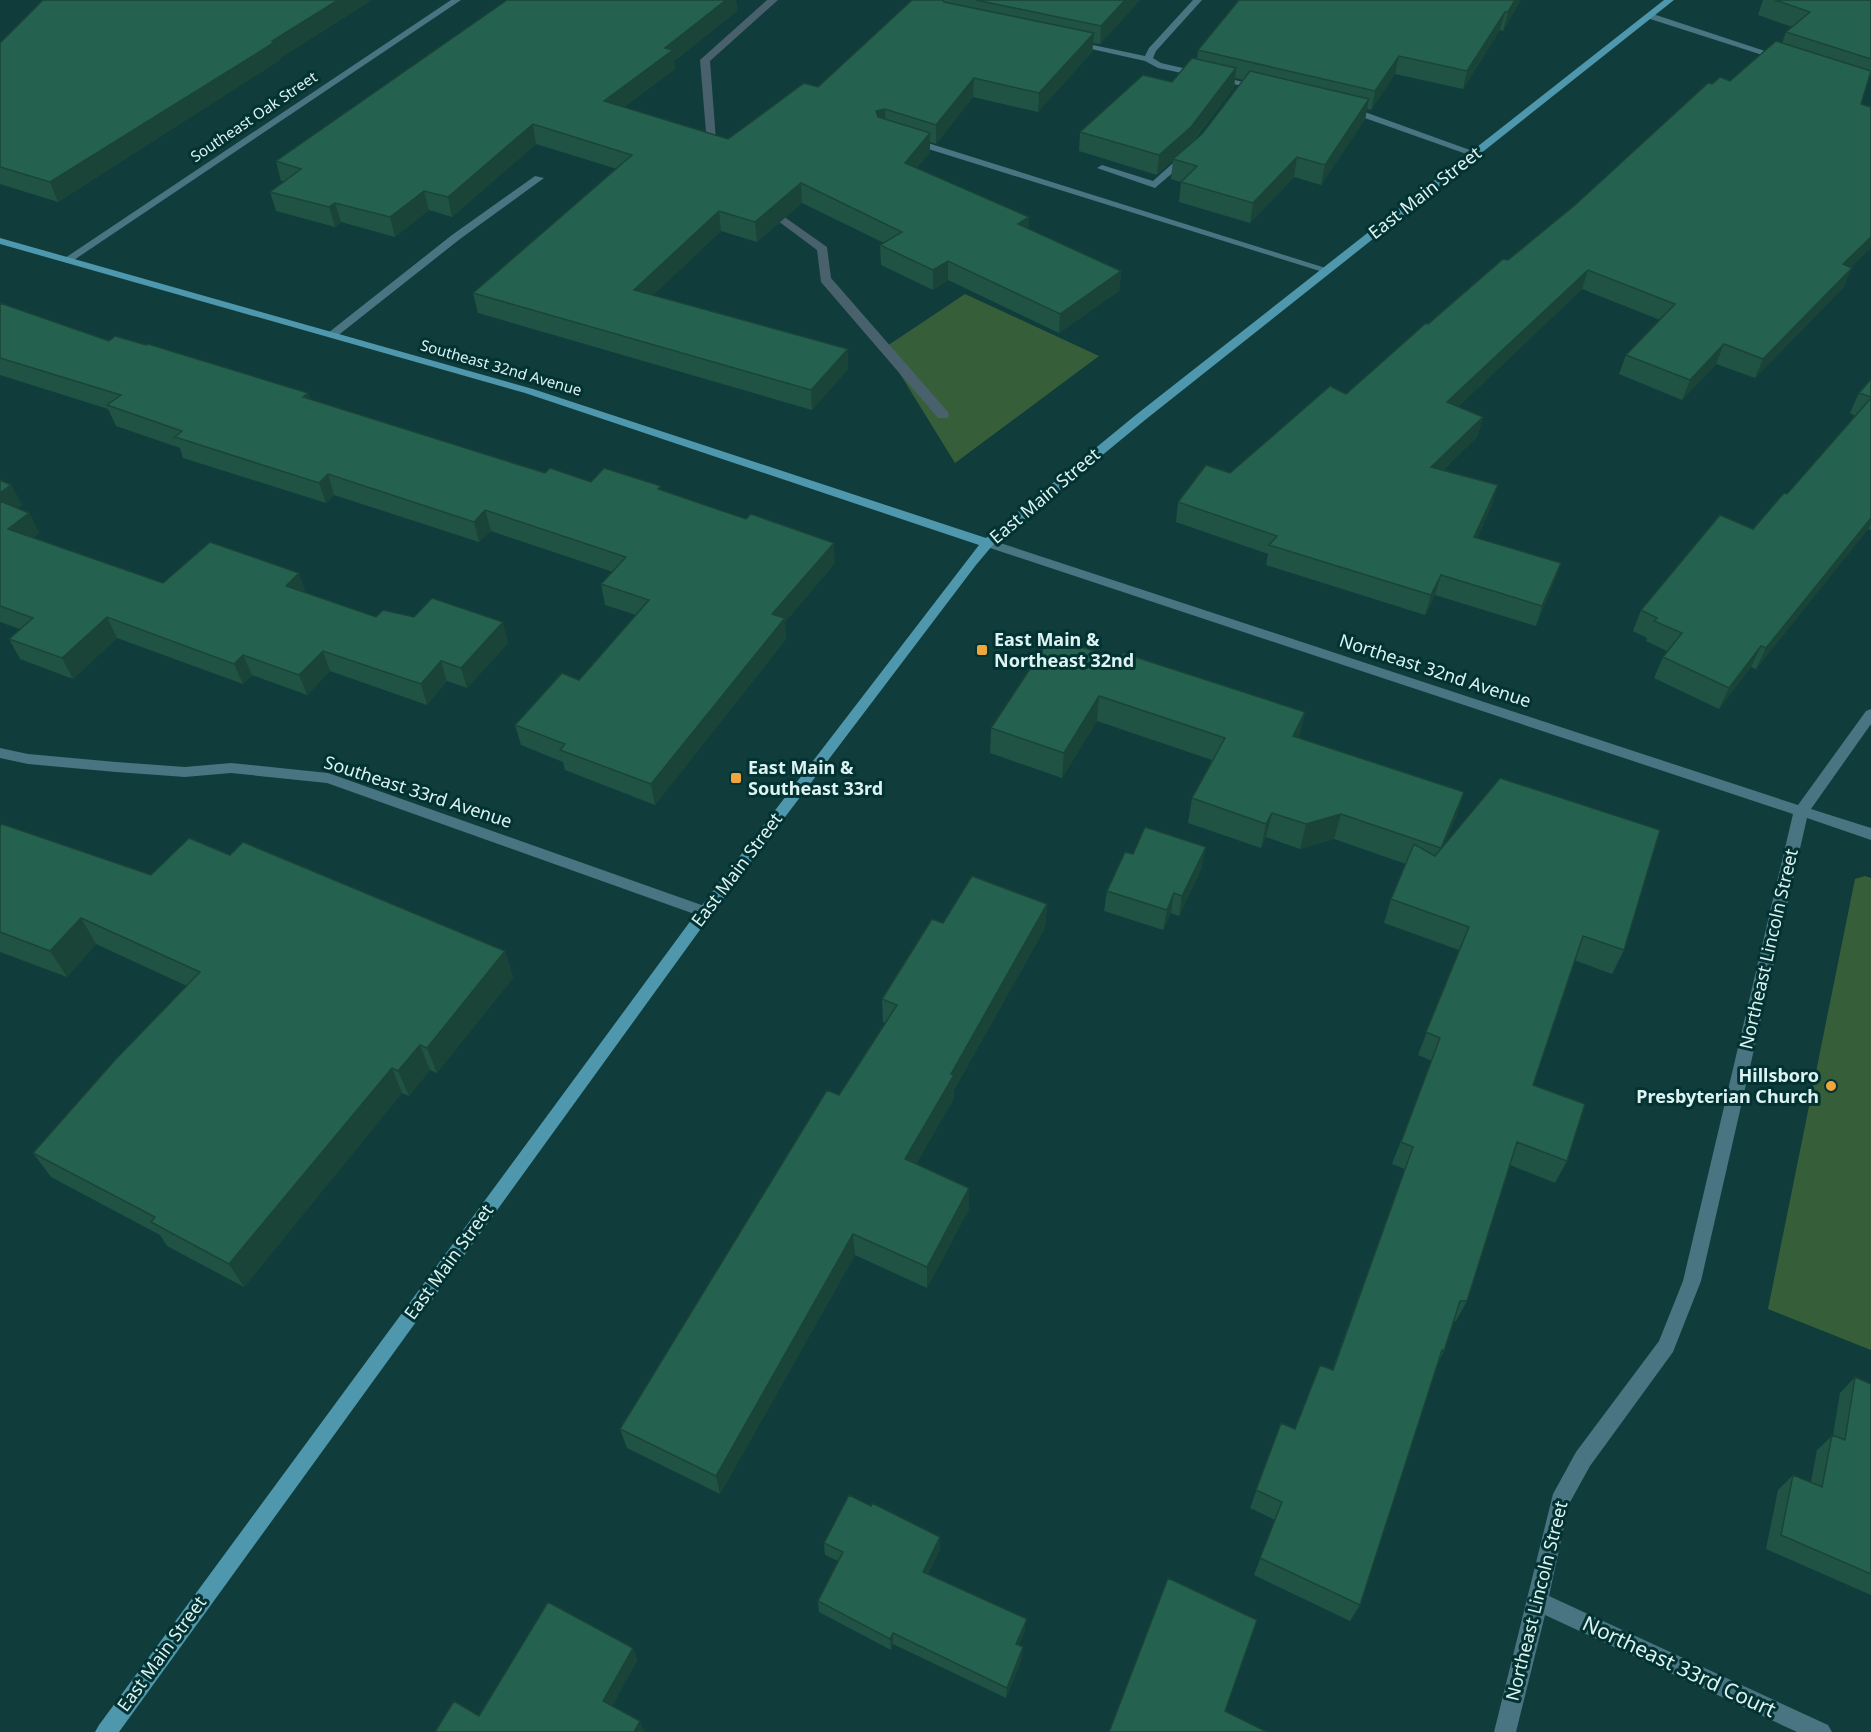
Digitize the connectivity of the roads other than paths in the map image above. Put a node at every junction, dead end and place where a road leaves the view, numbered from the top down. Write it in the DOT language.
graph roads {
  1 [pos="457,0"];
  2 [pos="1198,0"];
  3 [pos="1670,0"];
  4 [pos="1650,16"];
  5 [pos="1065,42"];
  6 [pos="1148,59"];
  7 [pos="1791,61"];
  8 [pos="1244,84"];
  9 [pos="1265,89"];
  10 [pos="1237,94"];
  11 [pos="1339,106"];
  12 [pos="905,139"];
  13 [pos="1194,150"];
  14 [pos="1476,154"];
  15 [pos="1102,168"];
  16 [pos="539,178"];
  17 [pos="0,241"];
  18 [pos="67,260"];
  19 [pos="1327,270"];
  20 [pos="332,335"];
  21 [pos="988,543"];
  22 [pos="1871,714"];
  23 [pos="0,753"];
  24 [pos="1801,812"];
  25 [pos="1871,834"];
  26 [pos="705,912"];
  27 [pos="1538,1601"];
  28 [pos="106,1732"];
  29 [pos="1504,1732"];
  30 [pos="1821,1732"];
  1 -- 18 [label="street, Southeast Oak Street"];
  2 -- 6 [label="street"];
  3 -- 4 [label="main road, East Main Street"];
  4 -- 7 [label="street"];
  4 -- 14 [label="main road, East Main Street"];
  5 -- 6 [label="street"];
  6 -- 8 [label="street"];
  8 -- 9 [label="street"];
  8 -- 10 [label="street"];
  11 -- 14 [label="street"];
  12 -- 19 [label="street"];
  13 -- 15 [label="street"];
  14 -- 19 [label="main road, East Main Street"];
  16 -- 20 [label="street"];
  17 -- 18 [label="main road, Southeast 32nd Avenue"];
  18 -- 20 [label="main road, Southeast 32nd Avenue"];
  19 -- 21 [label="main road, East Main Street"];
  20 -- 21 [label="main road, Southeast 32nd Avenue"];
  21 -- 24 [label="street, Northeast 32nd Avenue"];
  21 -- 26 [label="main road, East Main Street"];
  22 -- 24 [label="street, Northeast Lincoln Street"];
  23 -- 26 [label="street, Southeast 33rd Avenue"];
  24 -- 25 [label="street, Northeast 32nd Avenue"];
  24 -- 27 [label="street, Northeast Lincoln Street"];
  26 -- 28 [label="main road, East Main Street"];
  27 -- 29 [label="street, Northeast Lincoln Street"];
  27 -- 30 [label="street, Northeast 33rd Court"];
}
